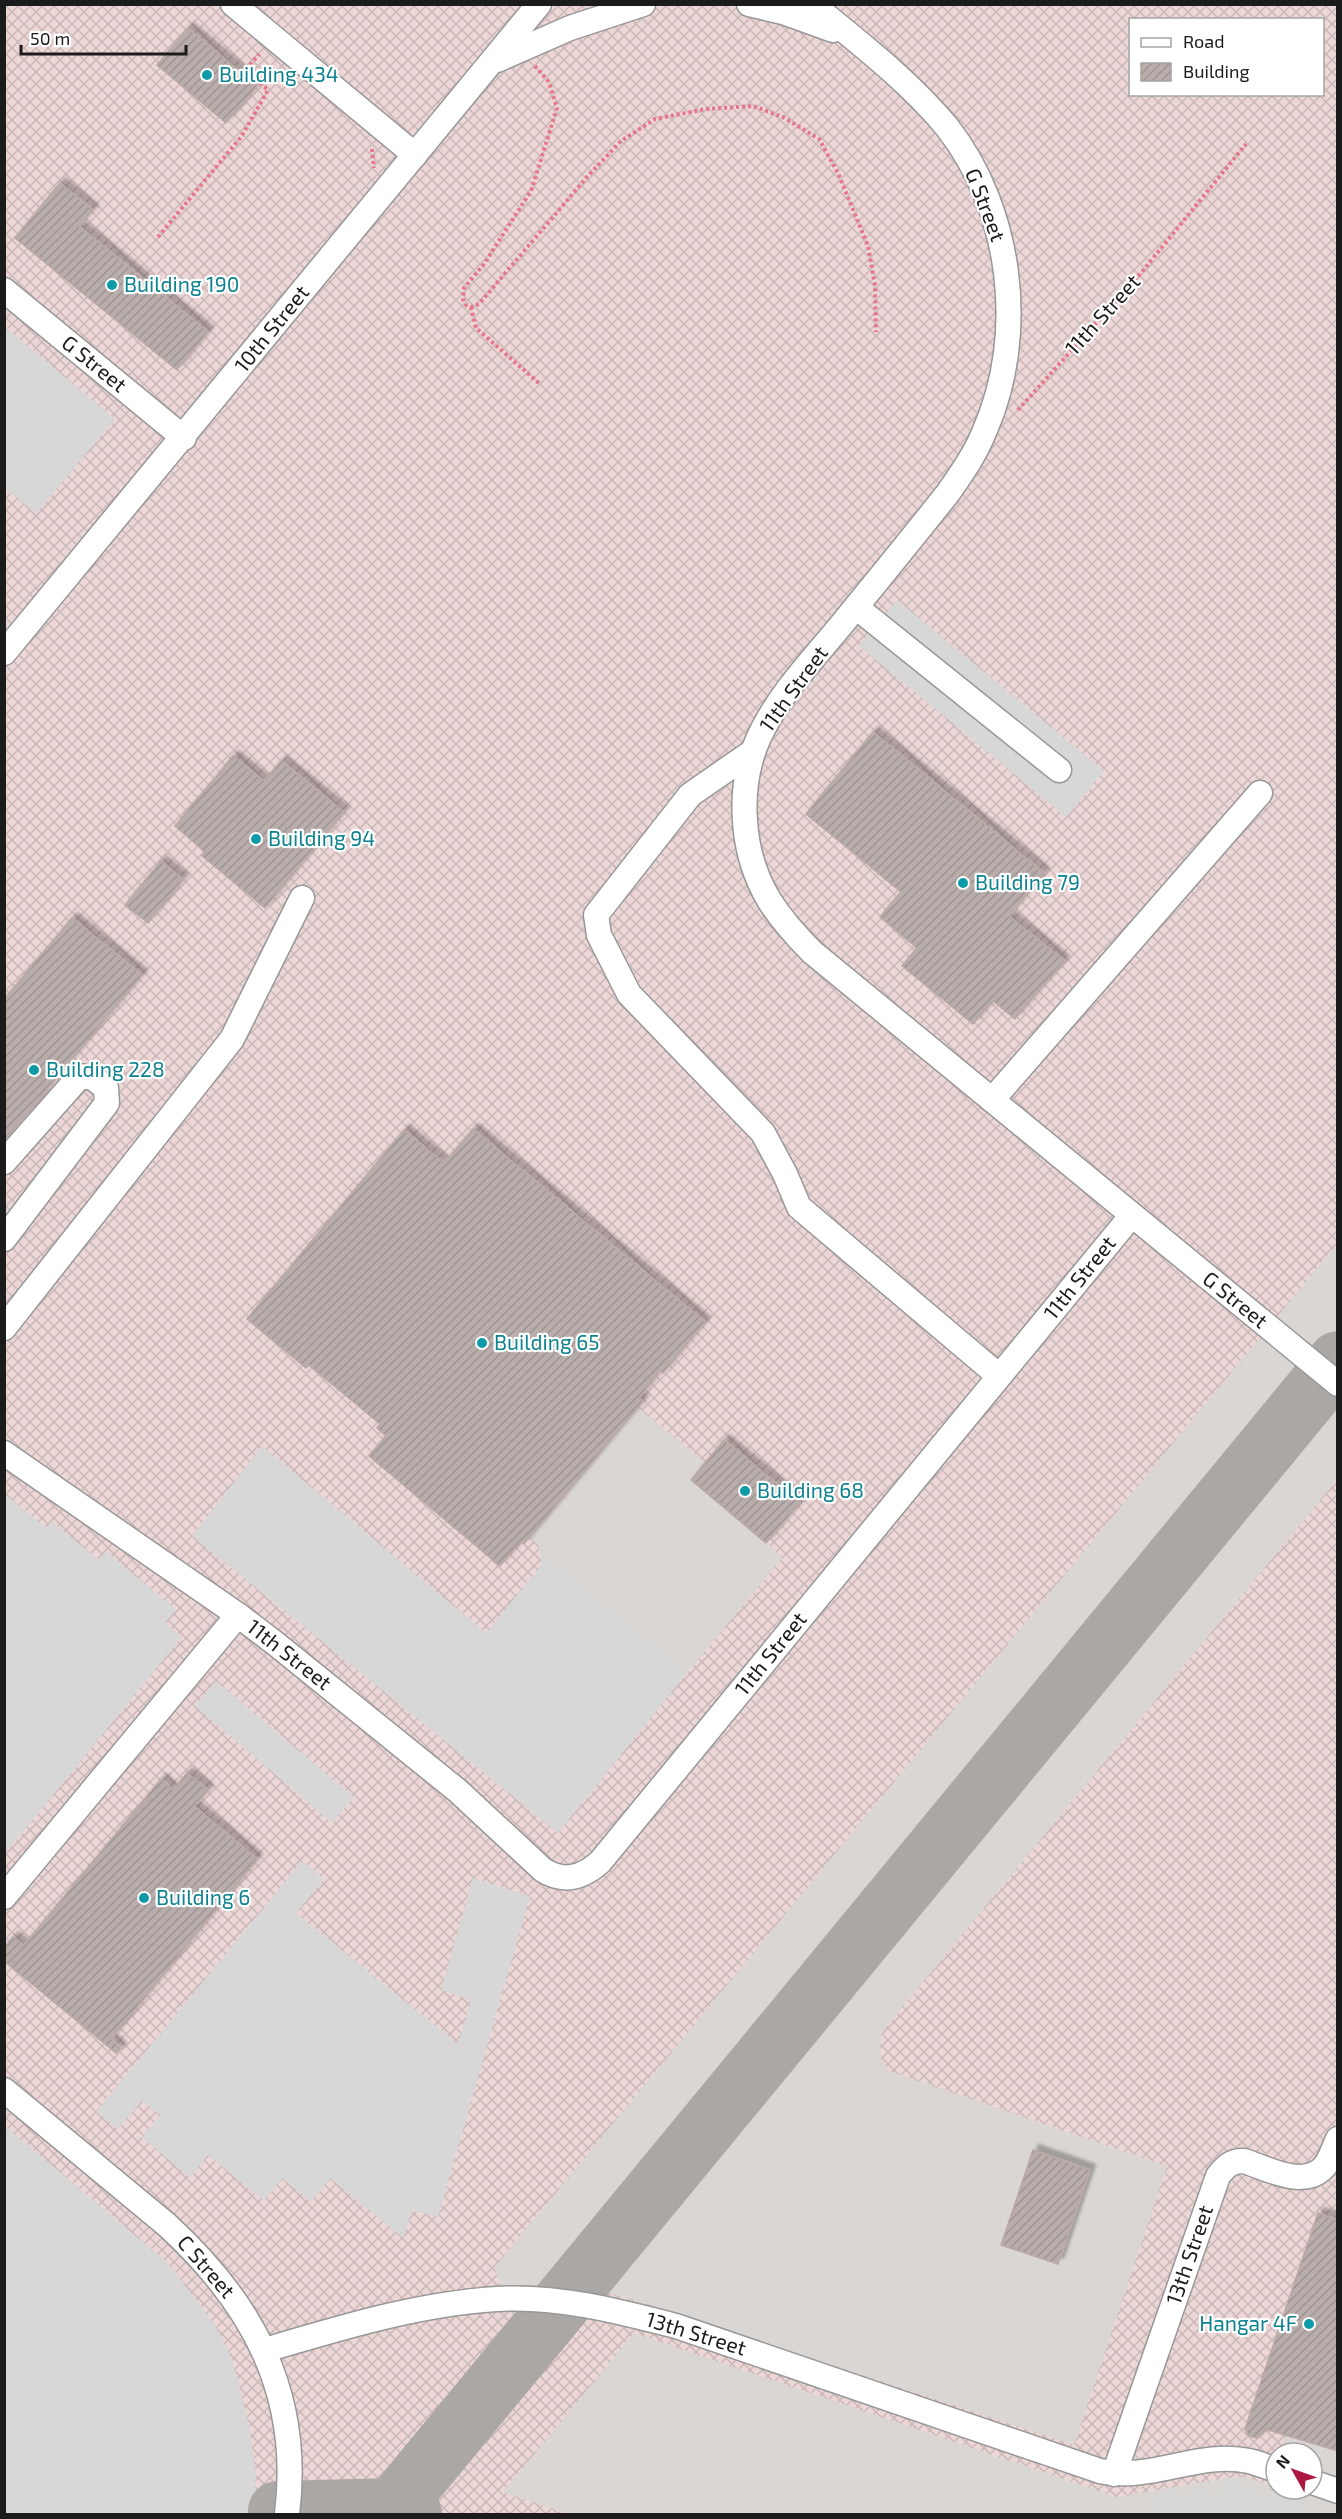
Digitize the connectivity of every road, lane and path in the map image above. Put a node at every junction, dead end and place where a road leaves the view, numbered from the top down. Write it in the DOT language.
graph roads {
  1 [pos="233,4"];
  2 [pos="539,4"];
  3 [pos="643,4"];
  4 [pos="749,4"];
  5 [pos="812,4"];
  6 [pos="852,37"];
  7 [pos="264,48"];
  8 [pos="521,49"];
  9 [pos="491,62"];
  10 [pos="1246,144"];
  11 [pos="415,155"];
  12 [pos="158,237"];
  13 [pos="4,290"];
  14 [pos="471,307"];
  15 [pos="876,332"];
  16 [pos="540,384"];
  17 [pos="1016,412"];
  18 [pos="184,438"];
  19 [pos="969,464"];
  20 [pos="856,607"];
  21 [pos="4,653"];
  22 [pos="753,752"];
  23 [pos="1059,770"];
  24 [pos="1260,793"];
  25 [pos="302,898"];
  26 [pos="992,1100"];
  27 [pos="4,1162"];
  28 [pos="1132,1215"];
  29 [pos="4,1239"];
  30 [pos="4,1328"];
  31 [pos="999,1376"];
  32 [pos="1338,1384"];
  33 [pos="4,1453"];
  34 [pos="238,1615"];
  35 [pos="4,1897"];
  36 [pos="4,2090"];
  37 [pos="1338,2139"];
  38 [pos="1330,2176"];
  39 [pos="265,2350"];
  40 [pos="1264,2466"];
  41 [pos="1114,2474"];
  42 [pos="287,2514"];
  1 -- 11 [label="street"];
  2 -- 9 [label="street, 10th Street"];
  3 -- 8 [label="street"];
  4 -- 6 [label="street"];
  5 -- 6 [label="street, G Street"];
  6 -- 19 [label="street, G Street"];
  7 -- 12 [label="path"];
  8 -- 9 [label="street"];
  8 -- 14 [label="path"];
  9 -- 11 [label="street, 10th Street"];
  10 -- 17 [label="path, 11th Street"];
  11 -- 18 [label="street, 10th Street"];
  13 -- 18 [label="street, G Street"];
  14 -- 15 [label="path"];
  14 -- 16 [label="path"];
  18 -- 21 [label="street, 10th Street"];
  19 -- 20 [label="street, 11th Street"];
  20 -- 22 [label="street, 11th Street"];
  20 -- 23 [label="street"];
  22 -- 26 [label="street, 11th Street"];
  22 -- 31 [label="street"];
  24 -- 26 [label="street"];
  25 -- 30 [label="street"];
  26 -- 28 [label="street, 11th Street"];
  27 -- 29 [label="street"];
  28 -- 31 [label="street, 11th Street"];
  28 -- 32 [label="street, G Street"];
  31 -- 34 [label="street, 11th Street"];
  33 -- 34 [label="street, 11th Street"];
  34 -- 35 [label="street"];
  36 -- 39 [label="street, C Street"];
  37 -- 38 [label="street, 13th Street"];
  38 -- 41 [label="street, 13th Street"];
  39 -- 41 [label="street, 13th Street"];
  39 -- 42 [label="street, C Street"];
  40 -- 41 [label="street, 13th Street"];
}
